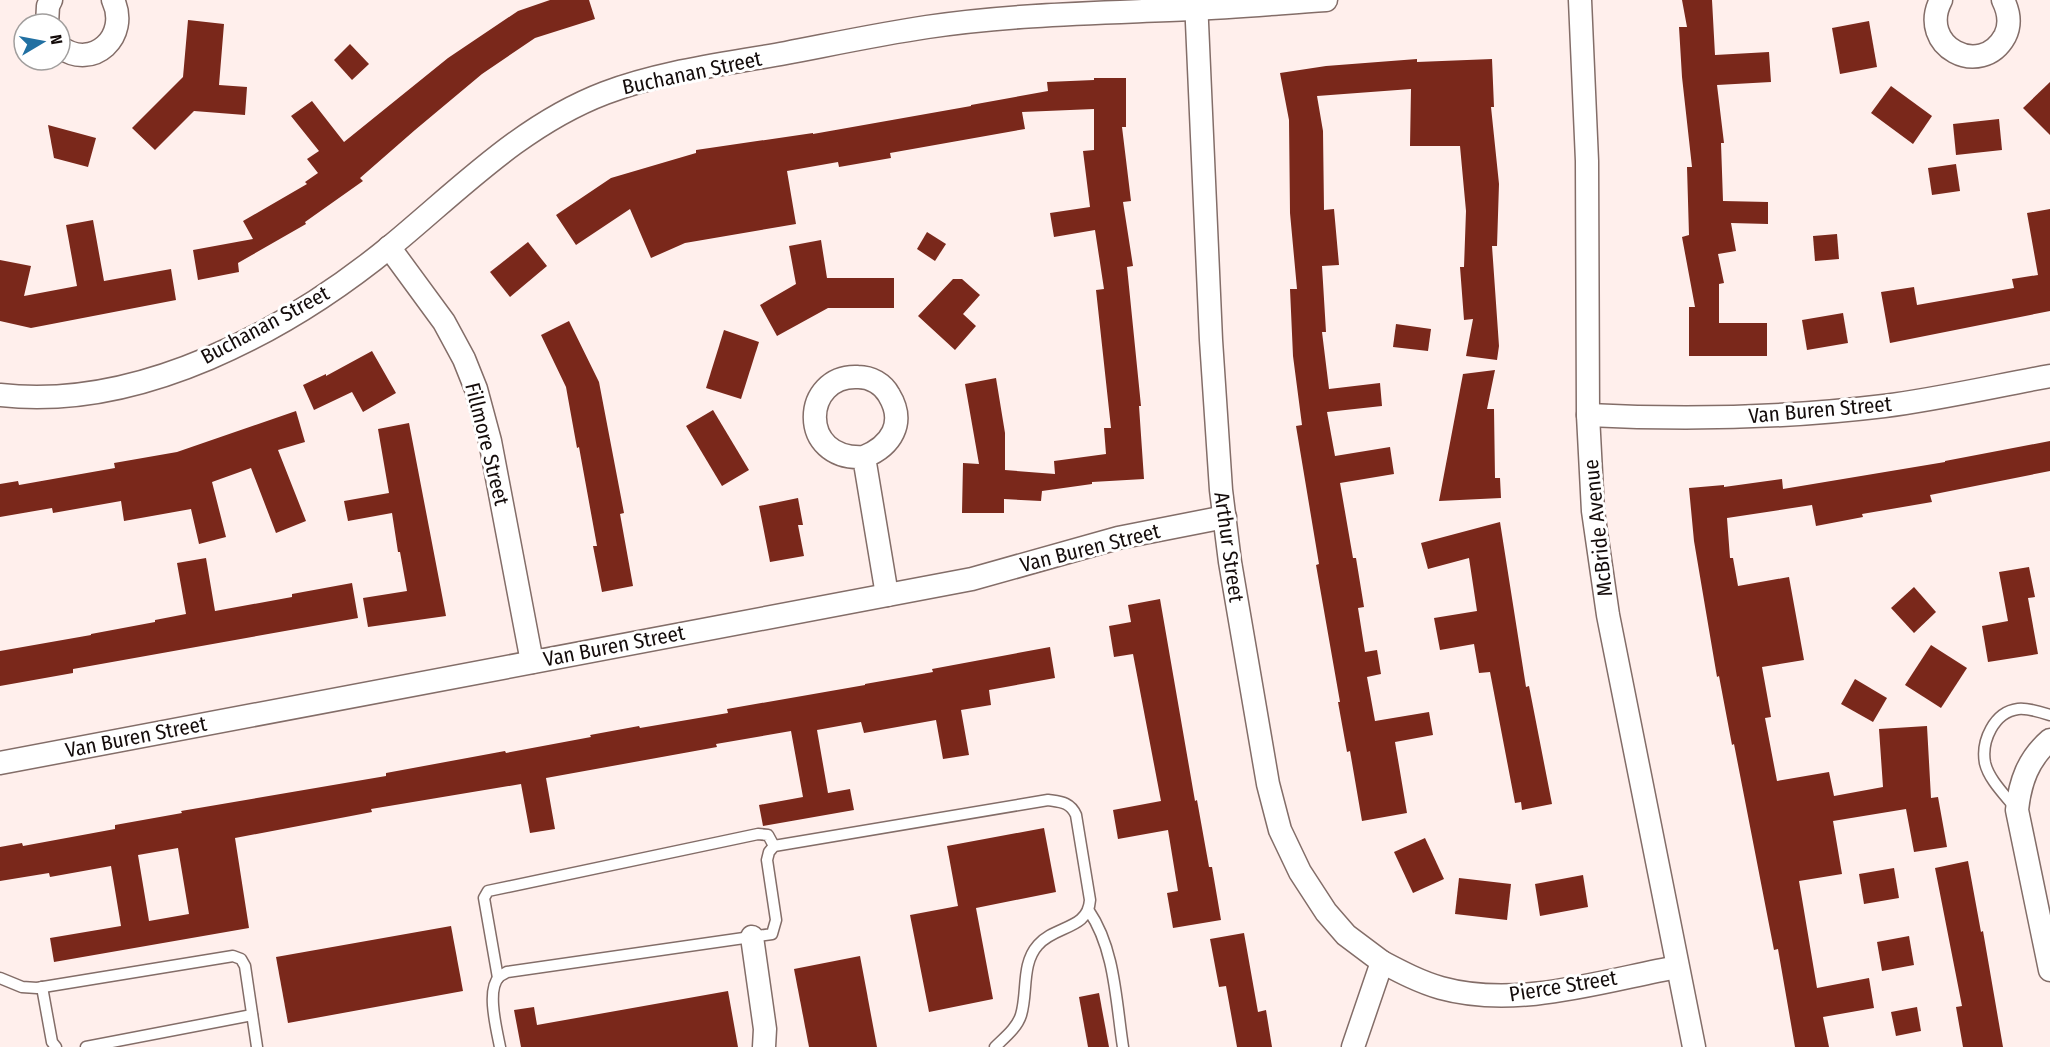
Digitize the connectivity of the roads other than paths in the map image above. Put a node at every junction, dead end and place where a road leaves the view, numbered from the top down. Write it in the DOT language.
graph roads {
  1 [pos="113,0"];
  2 [pos="1326,0"];
  3 [pos="1580,0"];
  4 [pos="1941,0"];
  5 [pos="2003,0"];
  6 [pos="1196,4"];
  7 [pos="72,53"];
  8 [pos="389,247"];
  9 [pos="2050,376"];
  10 [pos="0,395"];
  11 [pos="1588,415"];
  12 [pos="864,457"];
  13 [pos="1225,517"];
  14 [pos="887,595"];
  15 [pos="532,662"];
  16 [pos="2050,715"];
  17 [pos="2050,740"];
  18 [pos="0,763"];
  19 [pos="2017,810"];
  20 [pos="774,846"];
  21 [pos="1089,910"];
  22 [pos="752,937"];
  23 [pos="1382,962"];
  24 [pos="1677,967"];
  25 [pos="2050,970"];
  26 [pos="0,978"];
  27 [pos="498,978"];
  28 [pos="42,987"];
  29 [pos="252,1015"];
  30 [pos="56,1047"];
  31 [pos="86,1047"];
  32 [pos="257,1047"];
  33 [pos="500,1047"];
  34 [pos="764,1047"];
  35 [pos="995,1047"];
  36 [pos="1123,1047"];
  37 [pos="1353,1047"];
  38 [pos="1694,1047"];
  1 -- 7 [label="street"];
  2 -- 6 [label="street, Buchanan Street"];
  3 -- 11 [label="street, McBride Avenue"];
  4 -- 5 [label="street"];
  6 -- 8 [label="street, Buchanan Street"];
  6 -- 13 [label="street, Arthur Street"];
  8 -- 10 [label="street, Buchanan Street"];
  8 -- 15 [label="street, Fillmore Street"];
  9 -- 11 [label="street, Van Buren Street"];
  11 -- 24 [label="street, McBride Avenue"];
  12 -- 14 [label="street"];
  13 -- 14 [label="street, Van Buren Street"];
  13 -- 23 [label="street, Arthur Street"];
  14 -- 15 [label="street, Van Buren Street"];
  15 -- 18 [label="street, Van Buren Street"];
  16 -- 19 [label="lane"];
  17 -- 19 [label="street"];
  19 -- 25 [label="street"];
  20 -- 21 [label="lane"];
  20 -- 22 [label="lane"];
  20 -- 27 [label="lane"];
  21 -- 35 [label="lane"];
  21 -- 36 [label="lane"];
  22 -- 27 [label="lane"];
  22 -- 34 [label="street"];
  23 -- 24 [label="street, Pierce Street"];
  23 -- 37 [label="street"];
  24 -- 38 [label="street, McBride Avenue"];
  26 -- 28 [label="lane"];
  27 -- 33 [label="lane"];
  28 -- 29 [label="lane"];
  28 -- 30 [label="lane"];
  29 -- 31 [label="lane"];
  29 -- 32 [label="lane"];
}
